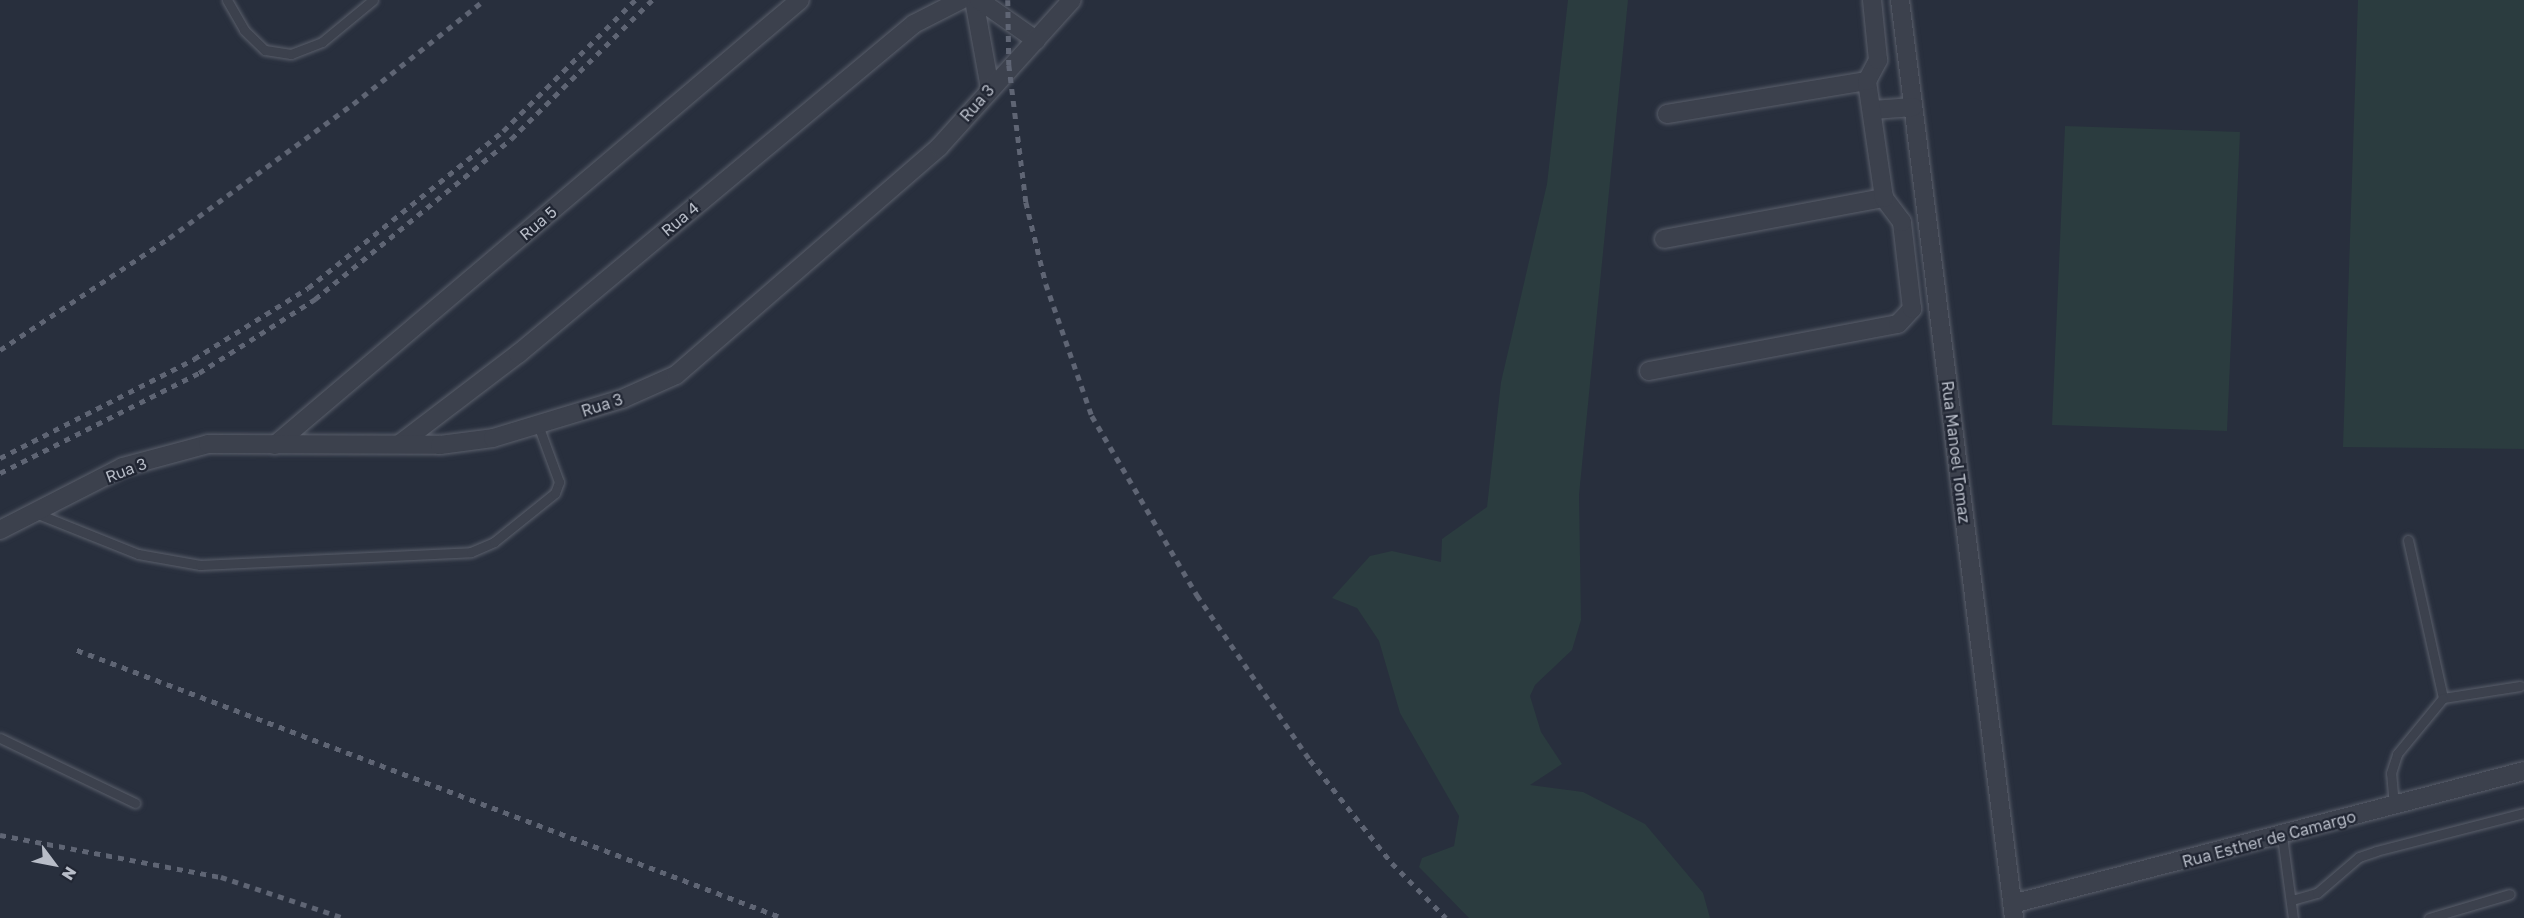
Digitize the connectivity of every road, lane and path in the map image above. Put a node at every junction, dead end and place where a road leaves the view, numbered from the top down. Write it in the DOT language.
graph roads {
  1 [pos="227,0"];
  2 [pos="373,0"];
  3 [pos="800,0"];
  4 [pos="962,0"];
  5 [pos="974,0"];
  6 [pos="980,0"];
  7 [pos="1072,0"];
  8 [pos="1872,0"];
  9 [pos="1900,0"];
  10 [pos="1036,40"];
  11 [pos="1867,81"];
  12 [pos="990,88"];
  13 [pos="1913,107"];
  14 [pos="1873,110"];
  15 [pos="1667,114"];
  16 [pos="1884,198"];
  17 [pos="1664,239"];
  18 [pos="1649,371"];
  19 [pos="538,424"];
  20 [pos="401,443"];
  21 [pos="275,445"];
  22 [pos="38,514"];
  23 [pos="0,530"];
  24 [pos="2408,540"];
  25 [pos="2520,686"];
  26 [pos="2442,698"];
  27 [pos="0,738"];
  28 [pos="2524,771"];
  29 [pos="135,803"];
  30 [pos="2394,806"];
  31 [pos="2524,813"];
  32 [pos="2282,836"];
  33 [pos="2510,894"];
  34 [pos="2292,900"];
  35 [pos="2013,911"];
  36 [pos="2293,918"];
  37 [pos="2429,918"];
  1 -- 2 [label="lane"];
  3 -- 21 [label="street, Rua 5"];
  4 -- 20 [label="street, Rua 4"];
  5 -- 12 [label="street"];
  6 -- 10 [label="street"];
  7 -- 10 [label="street, Rua 3"];
  8 -- 11 [label="street"];
  9 -- 13 [label="street, Rua Manoel Tomaz"];
  10 -- 12 [label="street, Rua 3"];
  11 -- 14 [label="street"];
  11 -- 15 [label="street"];
  12 -- 19 [label="street, Rua 3"];
  13 -- 14 [label="street"];
  13 -- 35 [label="street, Rua Manoel Tomaz"];
  14 -- 16 [label="street"];
  16 -- 17 [label="street"];
  16 -- 18 [label="street"];
  19 -- 20 [label="street, Rua 3"];
  19 -- 22 [label="lane"];
  20 -- 21 [label="street, Rua 3"];
  21 -- 22 [label="street, Rua 3"];
  22 -- 23 [label="street, Rua 3"];
  24 -- 26 [label="lane"];
  25 -- 26 [label="lane"];
  26 -- 30 [label="lane"];
  27 -- 29 [label="lane"];
  28 -- 30 [label="street, Rua Esther de Camargo"];
  30 -- 32 [label="street, Rua Esther de Camargo"];
  31 -- 34 [label="lane"];
  32 -- 34 [label="lane"];
  32 -- 35 [label="street, Rua Esther de Camargo"];
  33 -- 37 [label="lane"];
  34 -- 36 [label="lane"];
}
